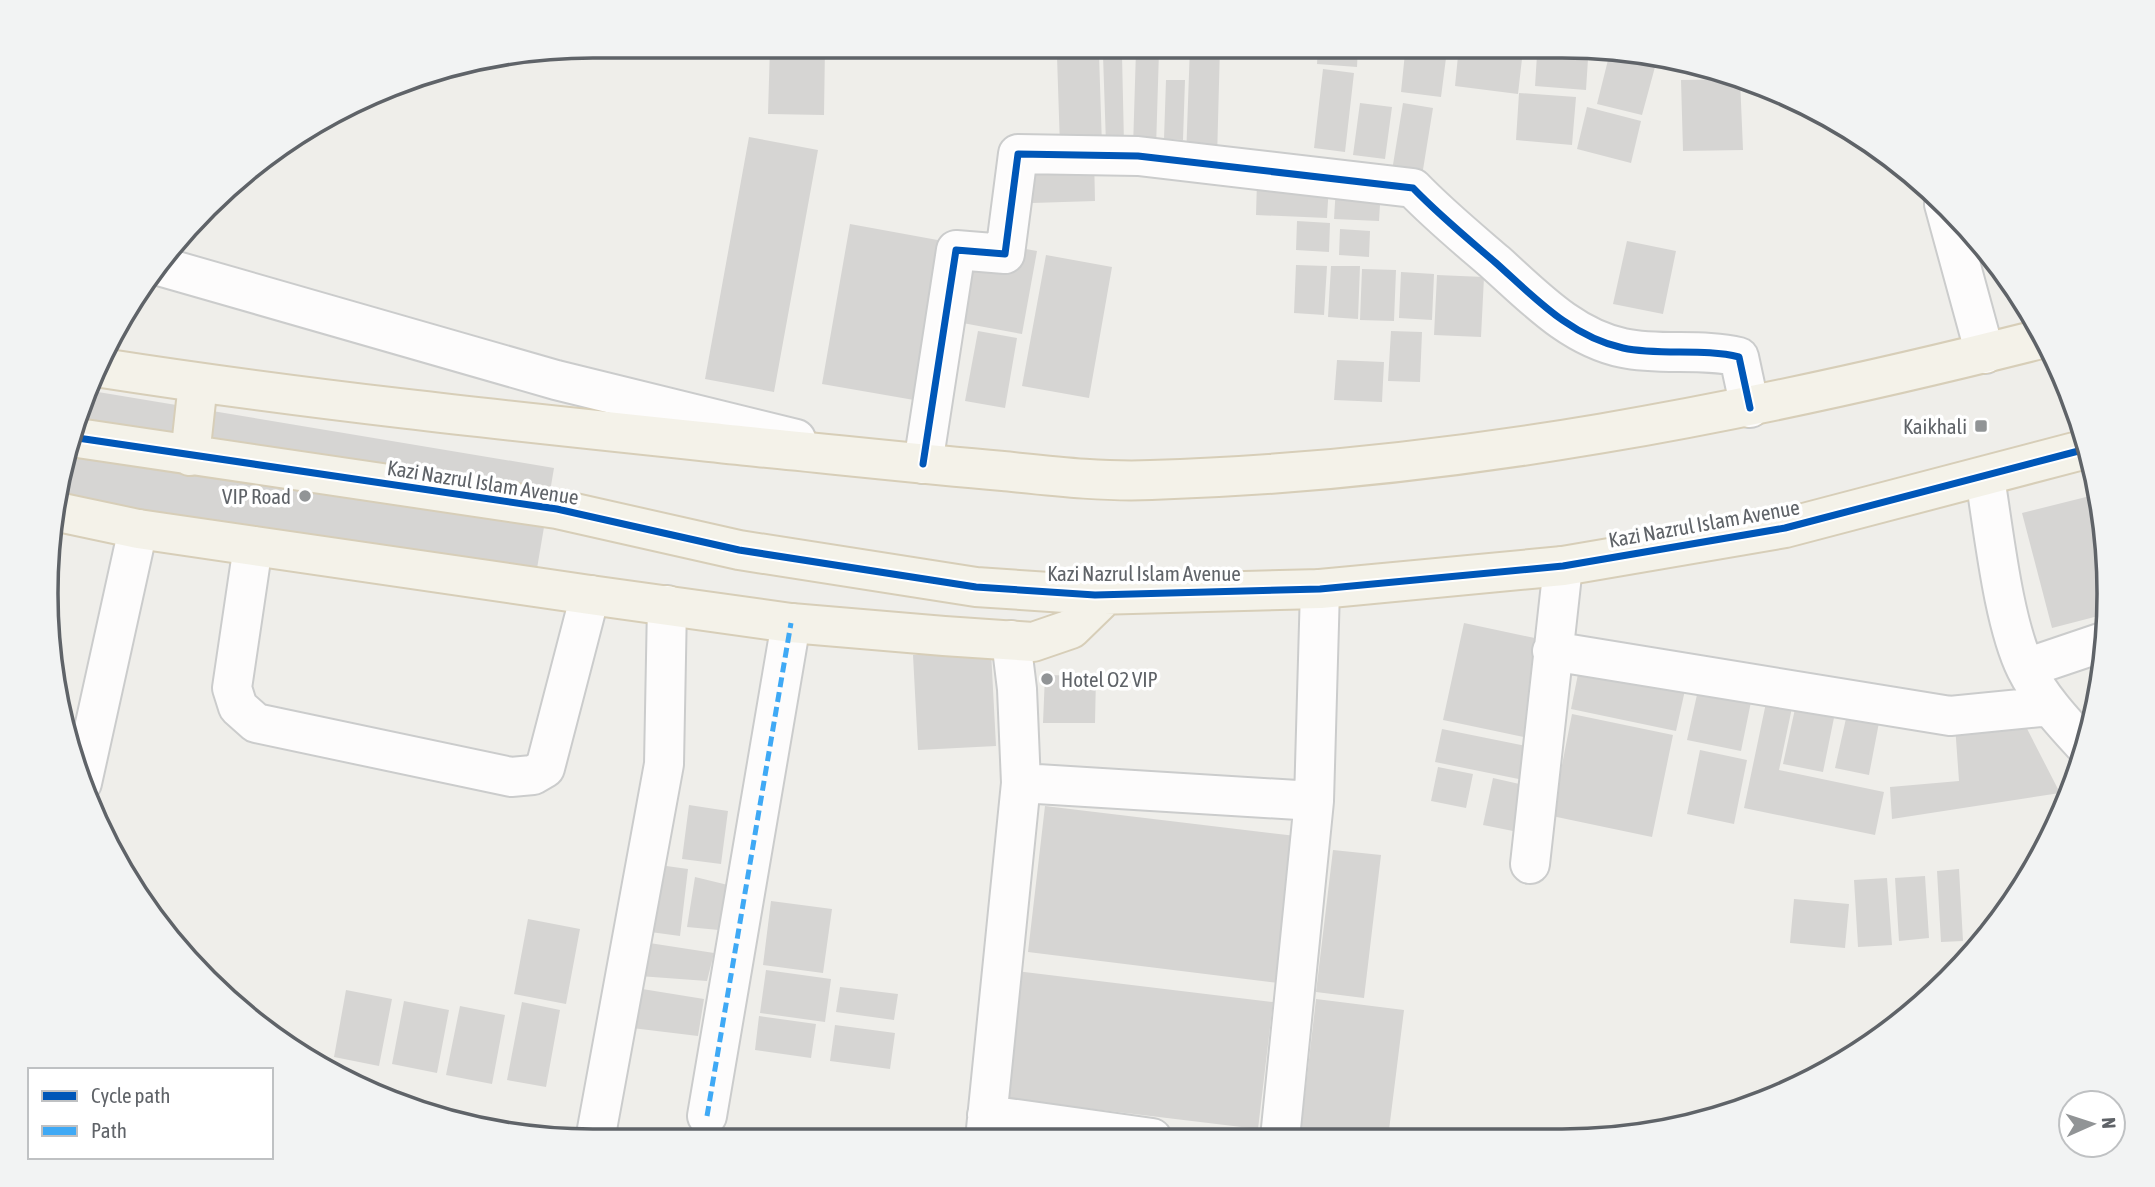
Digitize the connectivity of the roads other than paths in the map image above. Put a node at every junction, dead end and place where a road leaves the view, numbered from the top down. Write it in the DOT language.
graph roads {
  1 [pos="1950,225"];
  2 [pos="167,268"];
  3 [pos="2033,341"];
  4 [pos="1985,354"];
  5 [pos="108,369"];
  6 [pos="198,383"];
  7 [pos="1750,408"];
  8 [pos="81,439"];
  9 [pos="2078,451"];
  10 [pos="190,456"];
  11 [pos="880,460"];
  12 [pos="923,464"];
  13 [pos="1985,478"];
  14 [pos="64,513"];
  15 [pos="138,529"];
  16 [pos="253,546"];
  17 [pos="1563,566"];
  18 [pos="1320,589"];
  19 [pos="1107,594"];
  20 [pos="590,595"];
  21 [pos="667,605"];
  22 [pos="791,623"];
  23 [pos="1011,640"];
  24 [pos="2094,648"];
  25 [pos="1552,651"];
  26 [pos="2026,668"];
  27 [pos="2050,706"];
  28 [pos="2077,737"];
  29 [pos="86,766"];
  30 [pos="1021,783"];
  31 [pos="1314,801"];
  32 [pos="1530,864"];
  33 [pos="707,1116"];
  34 [pos="986,1127"];
  35 [pos="597,1129"];
  36 [pos="1016,1129"];
  37 [pos="1281,1129"];
  1 -- 4 [label="street"];
  2 -- 11 [label="street"];
  3 -- 4 [label="main road"];
  4 -- 7 [label="main road"];
  5 -- 6 [label="main road"];
  6 -- 10 [label="main road"];
  6 -- 11 [label="main road"];
  7 -- 12 [label="main road"];
  7 -- 12 [label="street"];
  8 -- 10 [label="main road, Kazi Nazrul Islam Avenue"];
  9 -- 13 [label="main road, Kazi Nazrul Islam Avenue"];
  10 -- 19 [label="main road, Kazi Nazrul Islam Avenue"];
  11 -- 12 [label="main road"];
  13 -- 17 [label="main road, Kazi Nazrul Islam Avenue"];
  13 -- 26 [label="street"];
  14 -- 15 [label="main road"];
  15 -- 16 [label="main road"];
  15 -- 29 [label="street"];
  16 -- 20 [label="main road"];
  16 -- 20 [label="street"];
  17 -- 18 [label="main road, Kazi Nazrul Islam Avenue"];
  17 -- 25 [label="street"];
  18 -- 19 [label="main road, Kazi Nazrul Islam Avenue"];
  18 -- 31 [label="street"];
  19 -- 23 [label="main road"];
  20 -- 21 [label="main road"];
  21 -- 22 [label="main road"];
  21 -- 35 [label="street"];
  22 -- 23 [label="main road"];
  22 -- 33 [label="street"];
  23 -- 30 [label="street"];
  24 -- 26 [label="street"];
  25 -- 27 [label="street"];
  25 -- 32 [label="street"];
  26 -- 27 [label="street"];
  27 -- 28 [label="street"];
  30 -- 31 [label="street"];
  30 -- 34 [label="street"];
  31 -- 37 [label="street"];
  34 -- 36 [label="street"];
}
